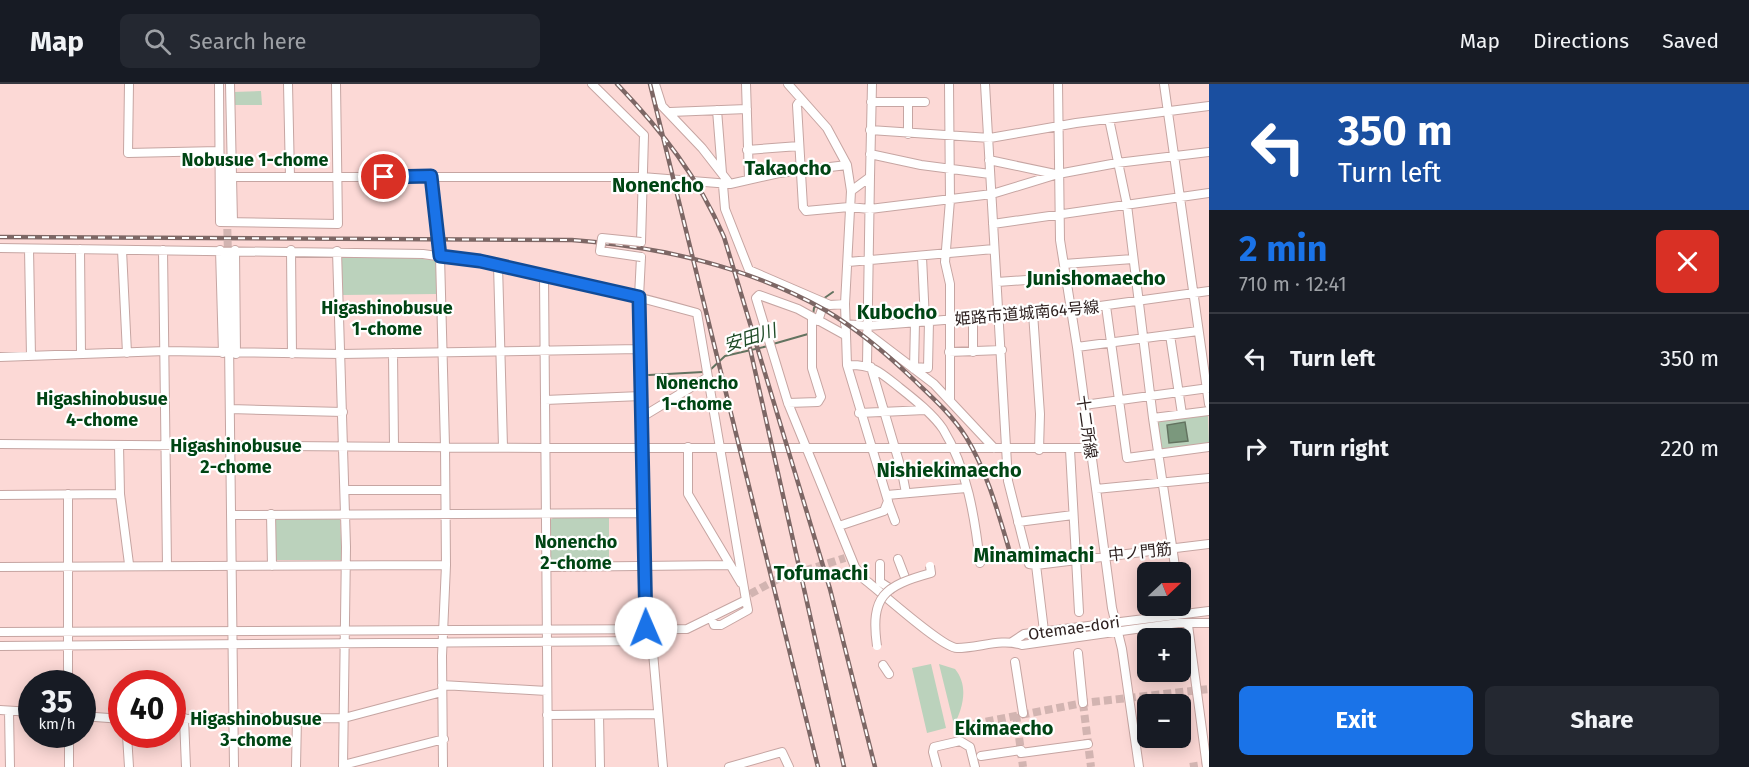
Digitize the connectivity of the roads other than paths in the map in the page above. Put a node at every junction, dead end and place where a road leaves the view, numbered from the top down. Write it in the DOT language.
graph roads {
  1 [pos="129,84"];
  2 [pos="219,84"];
  3 [pos="225,84"];
  4 [pos="230,84"];
  5 [pos="288,84"];
  6 [pos="336,84"];
  7 [pos="592,84"];
  8 [pos="655,84"];
  9 [pos="746,84"];
  10 [pos="788,84"];
  11 [pos="872,84"];
  12 [pos="949,84"];
  13 [pos="985,84"];
  14 [pos="1058,84"];
  15 [pos="1164,84"];
  16 [pos="801,99"];
  17 [pos="871,102"];
  18 [pos="908,102"];
  19 [pos="925,102"];
  20 [pos="1209,106"];
  21 [pos="747,109"];
  22 [pos="717,110"];
  23 [pos="670,112"];
  24 [pos="1168,112"];
  25 [pos="1109,119"];
  26 [pos="1058,128"];
  27 [pos="870,130"];
  28 [pos="908,134"];
  29 [pos="950,137"];
  30 [pos="990,138"];
  31 [pos="799,146"];
  32 [pos="747,150"];
  33 [pos="219,152"];
  34 [pos="1209,152"];
  35 [pos="870,154"];
  36 [pos="1174,156"];
  37 [pos="989,160"];
  38 [pos="1118,163"];
  39 [pos="847,165"];
  40 [pos="950,168"];
  41 [pos="800,171"];
  42 [pos="722,173"];
  43 [pos="990,174"];
  44 [pos="1058,174"];
  45 [pos="431,176"];
  46 [pos="232,177"];
  47 [pos="290,177"];
  48 [pos="336,177"];
  49 [pos="642,177"];
  50 [pos="870,177"];
  51 [pos="749,180"];
  52 [pos="727,185"];
  53 [pos="851,191"];
  54 [pos="1209,193"];
  55 [pos="992,194"];
  56 [pos="1181,197"];
  57 [pos="950,200"];
  58 [pos="1127,205"];
  59 [pos="849,207"];
  60 [pos="870,209"];
  61 [pos="1059,215"];
  62 [pos="227,221"];
  63 [pos="993,224"];
  64 [pos="0,248"];
  65 [pos="29,249"];
  66 [pos="80,249"];
  67 [pos="994,249"];
  68 [pos="122,250"];
  69 [pos="163,250"];
  70 [pos="220,250"];
  71 [pos="235,250"];
  72 [pos="291,250"];
  73 [pos="337,251"];
  74 [pos="945,255"];
  75 [pos="440,256"];
  76 [pos="228,257"];
  77 [pos="922,257"];
  78 [pos="1132,259"];
  79 [pos="867,261"];
  80 [pos="848,262"];
  81 [pos="1064,264"];
  82 [pos="498,266"];
  83 [pos="544,276"];
  84 [pos="1067,277"];
  85 [pos="997,282"];
  86 [pos="1209,291"];
  87 [pos="1192,293"];
  88 [pos="639,297"];
  89 [pos="1138,302"];
  90 [pos="824,303"];
  91 [pos="845,304"];
  92 [pos="1106,306"];
  93 [pos="1071,310"];
  94 [pos="1033,313"];
  95 [pos="1000,316"];
  96 [pos="973,318"];
  97 [pos="815,319"];
  98 [pos="949,320"];
  99 [pos="927,321"];
  100 [pos="915,322"];
  101 [pos="845,324"];
  102 [pos="867,329"];
  103 [pos="1198,332"];
  104 [pos="845,335"];
  105 [pos="1170,335"];
  106 [pos="1143,338"];
  107 [pos="1110,343"];
  108 [pos="1077,347"];
  109 [pos="640,349"];
  110 [pos="1002,350"];
  111 [pos="165,351"];
  112 [pos="502,351"];
  113 [pos="545,351"];
  114 [pos="443,352"];
  115 [pos="949,352"];
  116 [pos="973,352"];
  117 [pos="127,353"];
  118 [pos="230,353"];
  119 [pos="393,353"];
  120 [pos="81,354"];
  121 [pos="292,354"];
  122 [pos="341,354"];
  123 [pos="31,356"];
  124 [pos="0,357"];
  125 [pos="847,365"];
  126 [pos="869,366"];
  127 [pos="914,368"];
  128 [pos="708,376"];
  129 [pos="1208,388"];
  130 [pos="1179,392"];
  131 [pos="641,396"];
  132 [pos="1150,396"];
  133 [pos="545,400"];
  134 [pos="950,400"];
  135 [pos="1118,400"];
  136 [pos="788,403"];
  137 [pos="1209,404"];
  138 [pos="1084,405"];
  139 [pos="230,409"];
  140 [pos="925,410"];
  141 [pos="1209,411"];
  142 [pos="343,412"];
  143 [pos="883,412"];
  144 [pos="859,413"];
  145 [pos="1182,414"];
  146 [pos="642,417"];
  147 [pos="1153,418"];
  148 [pos="0,444"];
  149 [pos="119,445"];
  150 [pos="167,446"];
  151 [pos="231,446"];
  152 [pos="345,446"];
  153 [pos="394,446"];
  154 [pos="445,446"];
  155 [pos="894,446"];
  156 [pos="503,447"];
  157 [pos="643,447"];
  158 [pos="688,447"];
  159 [pos="805,447"];
  160 [pos="871,447"];
  161 [pos="1209,447"];
  162 [pos="545,448"];
  163 [pos="722,448"];
  164 [pos="953,448"];
  165 [pos="994,448"];
  166 [pos="1008,448"];
  167 [pos="1090,448"];
  168 [pos="1039,450"];
  169 [pos="1070,450"];
  170 [pos="1158,454"];
  171 [pos="1209,478"];
  172 [pos="1162,483"];
  173 [pos="966,488"];
  174 [pos="1095,489"];
  175 [pos="345,490"];
  176 [pos="445,490"];
  177 [pos="68,494"];
  178 [pos="120,494"];
  179 [pos="906,494"];
  180 [pos="0,495"];
  181 [pos="887,498"];
  182 [pos="644,513"];
  183 [pos="231,514"];
  184 [pos="271,514"];
  185 [pos="546,514"];
  186 [pos="346,515"];
  187 [pos="446,515"];
  188 [pos="1073,515"];
  189 [pos="895,521"];
  190 [pos="1018,522"];
  191 [pos="839,526"];
  192 [pos="1209,544"];
  193 [pos="1172,549"];
  194 [pos="1105,556"];
  195 [pos="898,559"];
  196 [pos="1076,560"];
  197 [pos="980,562"];
  198 [pos="1174,562"];
  199 [pos="129,564"];
  200 [pos="880,564"];
  201 [pos="1033,564"];
  202 [pos="346,565"];
  203 [pos="645,565"];
  204 [pos="166,566"];
  205 [pos="272,566"];
  206 [pos="446,566"];
  207 [pos="729,566"];
  208 [pos="930,566"];
  209 [pos="0,567"];
  210 [pos="70,567"];
  211 [pos="232,567"];
  212 [pos="547,567"];
  213 [pos="906,580"];
  214 [pos="743,586"];
  215 [pos="891,589"];
  216 [pos="1209,611"];
  217 [pos="1079,612"];
  218 [pos="1191,614"];
  219 [pos="1173,616"];
  220 [pos="1115,622"];
  221 [pos="1209,623"];
  222 [pos="1188,625"];
  223 [pos="646,628"];
  224 [pos="443,630"];
  225 [pos="546,630"];
  226 [pos="233,631"];
  227 [pos="346,631"];
  228 [pos="1044,631"];
  229 [pos="0,632"];
  230 [pos="68,632"];
  231 [pos="1118,632"];
  232 [pos="652,641"];
  233 [pos="443,642"];
  234 [pos="546,642"];
  235 [pos="1012,642"];
  236 [pos="346,643"];
  237 [pos="233,644"];
  238 [pos="68,645"];
  239 [pos="0,646"];
  240 [pos="877,646"];
  241 [pos="1077,653"];
  242 [pos="1015,662"];
  243 [pos="883,665"];
  244 [pos="68,670"];
  245 [pos="889,674"];
  246 [pos="442,689"];
  247 [pos="547,691"];
  248 [pos="1083,704"];
  249 [pos="4,711"];
  250 [pos="1023,713"];
  251 [pos="658,714"];
  252 [pos="547,715"];
  253 [pos="599,715"];
  254 [pos="186,718"];
  255 [pos="297,718"];
  256 [pos="344,718"];
  257 [pos="234,719"];
  258 [pos="444,739"];
  259 [pos="1088,744"];
  260 [pos="69,748"];
  261 [pos="128,748"];
  262 [pos="185,748"];
  263 [pos="981,756"];
  264 [pos="344,766"];
  265 [pos="10,767"];
  266 [pos="69,767"];
  267 [pos="129,767"];
  268 [pos="186,767"];
  269 [pos="234,767"];
  270 [pos="297,767"];
  271 [pos="443,767"];
  272 [pos="548,767"];
  273 [pos="600,767"];
  274 [pos="663,767"];
  275 [pos="729,767"];
  276 [pos="789,767"];
  277 [pos="937,767"];
  278 [pos="975,767"];
  279 [pos="1139,767"];
  280 [pos="1207,767"];
  1 -- 33 [label="street"];
  2 -- 33 [label="street"];
  3 -- 62 [label="street"];
  4 -- 46 [label="street"];
  5 -- 47 [label="street"];
  6 -- 48 [label="street"];
  7 -- 49 [label="street"];
  8 -- 23 [label="street"];
  9 -- 21 [label="street"];
  10 -- 16 [label="street"];
  11 -- 17 [label="street"];
  12 -- 29 [label="street"];
  13 -- 30 [label="street"];
  14 -- 26 [label="street, 十二所線"];
  15 -- 24 [label="street"];
  16 -- 31 [label="street"];
  16 -- 39 [label="street"];
  17 -- 18 [label="street"];
  17 -- 27 [label="street"];
  18 -- 19 [label="street"];
  18 -- 28 [label="street"];
  20 -- 24 [label="street"];
  21 -- 22 [label="street"];
  21 -- 32 [label="street"];
  22 -- 23 [label="street"];
  22 -- 42 [label="street"];
  23 -- 42 [label="street"];
  24 -- 25 [label="street"];
  24 -- 36 [label="street"];
  25 -- 26 [label="street"];
  25 -- 38 [label="street"];
  26 -- 30 [label="street"];
  26 -- 44 [label="street, 十二所線"];
  27 -- 28 [label="street"];
  27 -- 35 [label="street"];
  28 -- 29 [label="street"];
  29 -- 30 [label="street"];
  29 -- 40 [label="street"];
  30 -- 37 [label="street"];
  31 -- 32 [label="street"];
  31 -- 41 [label="street"];
  32 -- 51 [label="street"];
  33 -- 62 [label="street"];
  34 -- 36 [label="street"];
  35 -- 40 [label="street"];
  35 -- 50 [label="street"];
  36 -- 38 [label="street"];
  36 -- 56 [label="street"];
  37 -- 43 [label="street"];
  37 -- 44 [label="street"];
  38 -- 44 [label="street"];
  38 -- 58 [label="street"];
  39 -- 41 [label="street"];
  39 -- 53 [label="street"];
  40 -- 43 [label="street"];
  40 -- 57 [label="street"];
  41 -- 51 [label="street"];
  41 -- 59 [label="street"];
  42 -- 52 [label="street"];
  43 -- 55 [label="street"];
  44 -- 55 [label="street"];
  44 -- 61 [label="street, 十二所線"];
  45 -- 48 [label="street"];
  45 -- 49 [label="street"];
  45 -- 75 [label="street"];
  46 -- 47 [label="street"];
  46 -- 62 [label="street"];
  47 -- 48 [label="street"];
  48 -- 62 [label="street"];
  49 -- 52 [label="street"];
  49 -- 88 [label="street, bridge"];
  50 -- 53 [label="street"];
  50 -- 60 [label="street"];
  51 -- 52 [label="street"];
  52 -- 90 [label="street"];
  53 -- 59 [label="street"];
  54 -- 56 [label="street"];
  55 -- 57 [label="street"];
  55 -- 63 [label="street"];
  56 -- 58 [label="street"];
  56 -- 87 [label="street"];
  57 -- 60 [label="street"];
  57 -- 74 [label="street"];
  58 -- 61 [label="street"];
  58 -- 78 [label="street"];
  59 -- 60 [label="street"];
  59 -- 80 [label="street"];
  60 -- 79 [label="street"];
  61 -- 63 [label="street"];
  61 -- 81 [label="street, 十二所線"];
  63 -- 67 [label="street"];
  64 -- 65 [label="street"];
  65 -- 66 [label="street"];
  65 -- 123 [label="street"];
  66 -- 68 [label="street"];
  66 -- 120 [label="street"];
  67 -- 74 [label="street"];
  67 -- 85 [label="street"];
  68 -- 69 [label="street"];
  68 -- 117 [label="street"];
  69 -- 70 [label="street"];
  69 -- 111 [label="street"];
  70 -- 71 [label="street"];
  70 -- 118 [label="street"];
  71 -- 72 [label="street"];
  71 -- 118 [label="street"];
  72 -- 73 [label="street"];
  72 -- 121 [label="street"];
  73 -- 75 [label="street"];
  73 -- 122 [label="street"];
  74 -- 77 [label="street"];
  74 -- 98 [label="street"];
  75 -- 82 [label="street"];
  75 -- 114 [label="street"];
  76 -- 118 [label="street"];
  77 -- 79 [label="street"];
  77 -- 99 [label="street"];
  78 -- 81 [label="street"];
  78 -- 89 [label="street"];
  79 -- 80 [label="street"];
  79 -- 102 [label="street"];
  80 -- 91 [label="street"];
  81 -- 84 [label="street, 十二所線"];
  82 -- 83 [label="street"];
  82 -- 112 [label="street"];
  83 -- 88 [label="street"];
  83 -- 113 [label="street"];
  84 -- 85 [label="street"];
  84 -- 93 [label="street, 十二所線"];
  85 -- 95 [label="street"];
  86 -- 87 [label="street, 姫路市道城南64号線"];
  87 -- 89 [label="street, 姫路市道城南64号線"];
  87 -- 103 [label="street"];
  88 -- 109 [label="street"];
  88 -- 128 [label="street"];
  89 -- 92 [label="street, 姫路市道城南64号線"];
  89 -- 106 [label="street"];
  90 -- 91 [label="street"];
  90 -- 97 [label="street"];
  91 -- 101 [label="street"];
  92 -- 93 [label="street, 姫路市道城南64号線"];
  92 -- 107 [label="street"];
  93 -- 94 [label="street, 姫路市道城南64号線"];
  93 -- 108 [label="street, 十二所線"];
  94 -- 95 [label="street, 姫路市道城南64号線"];
  94 -- 168 [label="street"];
  95 -- 96 [label="street, 姫路市道城南64号線"];
  95 -- 110 [label="street"];
  96 -- 98 [label="street, 姫路市道城南64号線"];
  96 -- 116 [label="street"];
  97 -- 104 [label="street"];
  97 -- 136 [label="street"];
  97 -- 136 [label="street"];
  98 -- 99 [label="street, 姫路市道城南64号線"];
  98 -- 115 [label="street"];
  99 -- 100 [label="street, 姫路市道城南64号線"];
  99 -- 127 [label="street"];
  100 -- 102 [label="street, 姫路市道城南64号線"];
  100 -- 127 [label="street"];
  101 -- 102 [label="street, 姫路市道城南64号線"];
  101 -- 104 [label="street"];
  102 -- 126 [label="street"];
  102 -- 127 [label="street"];
  103 -- 105 [label="street"];
  103 -- 129 [label="street"];
  104 -- 125 [label="street"];
  105 -- 106 [label="street"];
  105 -- 130 [label="street"];
  106 -- 107 [label="street"];
  106 -- 132 [label="street"];
  107 -- 108 [label="street"];
  107 -- 135 [label="street"];
  108 -- 138 [label="street, 十二所線"];
  109 -- 113 [label="street"];
  109 -- 131 [label="street"];
  110 -- 116 [label="street"];
  110 -- 166 [label="street"];
  111 -- 117 [label="street"];
  111 -- 118 [label="street"];
  111 -- 150 [label="street"];
  112 -- 113 [label="street"];
  112 -- 114 [label="street"];
  112 -- 156 [label="street"];
  113 -- 133 [label="street"];
  114 -- 119 [label="street"];
  114 -- 154 [label="street"];
  115 -- 116 [label="street"];
  115 -- 134 [label="street"];
  117 -- 120 [label="street"];
  118 -- 121 [label="street"];
  118 -- 139 [label="street"];
  119 -- 122 [label="street"];
  119 -- 153 [label="street"];
  120 -- 123 [label="street"];
  121 -- 122 [label="street"];
  122 -- 142 [label="street"];
  123 -- 124 [label="street"];
  125 -- 126 [label="street"];
  125 -- 144 [label="street"];
  126 -- 140 [label="street"];
  126 -- 143 [label="street"];
  127 -- 134 [label="street"];
  128 -- 146 [label="street"];
  128 -- 163 [label="street"];
  129 -- 130 [label="street"];
  129 -- 137 [label="street"];
  130 -- 132 [label="street"];
  130 -- 145 [label="street"];
  131 -- 133 [label="street"];
  131 -- 146 [label="street"];
  132 -- 135 [label="street"];
  132 -- 147 [label="street"];
  133 -- 162 [label="street"];
  134 -- 165 [label="street"];
  135 -- 138 [label="street"];
  135 -- 170 [label="street"];
  136 -- 159 [label="street"];
  138 -- 167 [label="street, 十二所線"];
  139 -- 142 [label="street"];
  139 -- 151 [label="street"];
  140 -- 143 [label="street"];
  140 -- 164 [label="street"];
  141 -- 145 [label="street"];
  142 -- 152 [label="street"];
  143 -- 144 [label="street"];
  143 -- 155 [label="street"];
  144 -- 160 [label="street"];
  145 -- 147 [label="street"];
  146 -- 157 [label="street"];
  147 -- 170 [label="street"];
  148 -- 149 [label="street"];
  149 -- 150 [label="street"];
  149 -- 178 [label="street"];
  150 -- 151 [label="street"];
  150 -- 204 [label="street"];
  151 -- 152 [label="street"];
  151 -- 183 [label="street"];
  152 -- 153 [label="street"];
  152 -- 175 [label="street"];
  153 -- 154 [label="street"];
  154 -- 156 [label="street"];
  154 -- 176 [label="street"];
  155 -- 160 [label="street"];
  155 -- 164 [label="street"];
  155 -- 179 [label="street"];
  156 -- 162 [label="street"];
  157 -- 158 [label="street"];
  157 -- 162 [label="street"];
  157 -- 182 [label="street"];
  158 -- 163 [label="street"];
  158 -- 207 [label="street"];
  159 -- 160 [label="street"];
  159 -- 163 [label="street"];
  159 -- 191 [label="street"];
  160 -- 181 [label="street"];
  161 -- 170 [label="street"];
  162 -- 185 [label="street"];
  163 -- 214 [label="street"];
  164 -- 165 [label="street"];
  164 -- 173 [label="street"];
  165 -- 166 [label="street"];
  166 -- 168 [label="street"];
  166 -- 190 [label="street"];
  167 -- 169 [label="street"];
  167 -- 174 [label="street, 十二所線"];
  168 -- 169 [label="street"];
  169 -- 188 [label="street"];
  170 -- 172 [label="street"];
  171 -- 172 [label="street"];
  172 -- 174 [label="street"];
  172 -- 193 [label="street"];
  173 -- 179 [label="street"];
  173 -- 197 [label="street"];
  174 -- 194 [label="street, 十二所線"];
  175 -- 176 [label="street"];
  175 -- 186 [label="street"];
  176 -- 187 [label="street"];
  177 -- 178 [label="street"];
  177 -- 180 [label="street"];
  177 -- 210 [label="street"];
  178 -- 199 [label="street"];
  179 -- 181 [label="street"];
  181 -- 189 [label="street"];
  181 -- 191 [label="street"];
  182 -- 185 [label="street"];
  182 -- 203 [label="street"];
  183 -- 184 [label="street"];
  183 -- 211 [label="street"];
  184 -- 186 [label="street"];
  184 -- 205 [label="street"];
  185 -- 187 [label="street"];
  185 -- 212 [label="street"];
  186 -- 187 [label="street"];
  186 -- 202 [label="street"];
  187 -- 206 [label="street"];
  188 -- 190 [label="street"];
  188 -- 196 [label="street"];
  190 -- 201 [label="street"];
  191 -- 235 [label="street, Otemae-dori"];
  192 -- 193 [label="street, 中ノ門筋"];
  193 -- 194 [label="street, 中ノ門筋"];
  193 -- 198 [label="street"];
  194 -- 196 [label="street, 中ノ門筋"];
  194 -- 220 [label="street, 十二所線"];
  195 -- 213 [label="street"];
  196 -- 201 [label="street, 中ノ門筋"];
  196 -- 217 [label="street"];
  199 -- 204 [label="street"];
  199 -- 210 [label="street"];
  200 -- 215 [label="street"];
  201 -- 228 [label="street"];
  202 -- 205 [label="street"];
  202 -- 206 [label="street"];
  202 -- 227 [label="street"];
  203 -- 207 [label="street"];
  203 -- 212 [label="street"];
  203 -- 223 [label="street"];
  204 -- 211 [label="street"];
  205 -- 211 [label="street"];
  206 -- 224 [label="street"];
  207 -- 214 [label="street"];
  208 -- 213 [label="street, bridge"];
  209 -- 210 [label="street"];
  210 -- 230 [label="street"];
  211 -- 226 [label="street"];
  212 -- 225 [label="street"];
  213 -- 215 [label="street, bridge"];
  214 -- 223 [label="street"];
  215 -- 240 [label="street, bridge"];
  216 -- 218 [label="street, Otemae-dori"];
  219 -- 220 [label="street, Otemae-dori"];
  220 -- 228 [label="street, Otemae-dori"];
  220 -- 231 [label="street, 十二所線"];
  221 -- 222 [label="street, Otemae-dori"];
  222 -- 231 [label="street, Otemae-dori"];
  222 -- 280 [label="street"];
  223 -- 225 [label="street"];
  223 -- 232 [label="street"];
  224 -- 225 [label="street"];
  224 -- 227 [label="street"];
  224 -- 233 [label="street"];
  225 -- 234 [label="street"];
  226 -- 227 [label="street"];
  226 -- 230 [label="street"];
  226 -- 237 [label="street"];
  227 -- 236 [label="street"];
  228 -- 235 [label="street, Otemae-dori"];
  229 -- 230 [label="street"];
  230 -- 238 [label="street"];
  231 -- 235 [label="street, Otemae-dori"];
  231 -- 279 [label="street, 十二所線"];
  232 -- 234 [label="street"];
  232 -- 251 [label="street"];
  233 -- 234 [label="street"];
  233 -- 236 [label="street"];
  233 -- 246 [label="street"];
  234 -- 247 [label="street"];
  236 -- 237 [label="street"];
  236 -- 256 [label="street"];
  237 -- 238 [label="street"];
  237 -- 257 [label="street"];
  238 -- 239 [label="street"];
  238 -- 244 [label="street"];
  241 -- 248 [label="street"];
  242 -- 250 [label="street"];
  243 -- 245 [label="street"];
  246 -- 247 [label="street"];
  246 -- 256 [label="street"];
  246 -- 258 [label="street"];
  247 -- 252 [label="street"];
  249 -- 265 [label="street"];
  251 -- 253 [label="street"];
  251 -- 274 [label="street"];
  252 -- 253 [label="street"];
  252 -- 272 [label="street"];
  253 -- 273 [label="street"];
  254 -- 257 [label="street"];
  255 -- 256 [label="street"];
  255 -- 257 [label="street"];
  255 -- 270 [label="street"];
  256 -- 264 [label="street"];
  257 -- 269 [label="street"];
  258 -- 264 [label="street"];
  258 -- 271 [label="street"];
  259 -- 263 [label="street"];
  260 -- 266 [label="street"];
  261 -- 267 [label="street"];
  262 -- 268 [label="street"];
  275 -- 276 [label="street"];
  277 -- 278 [label="street"];
}
